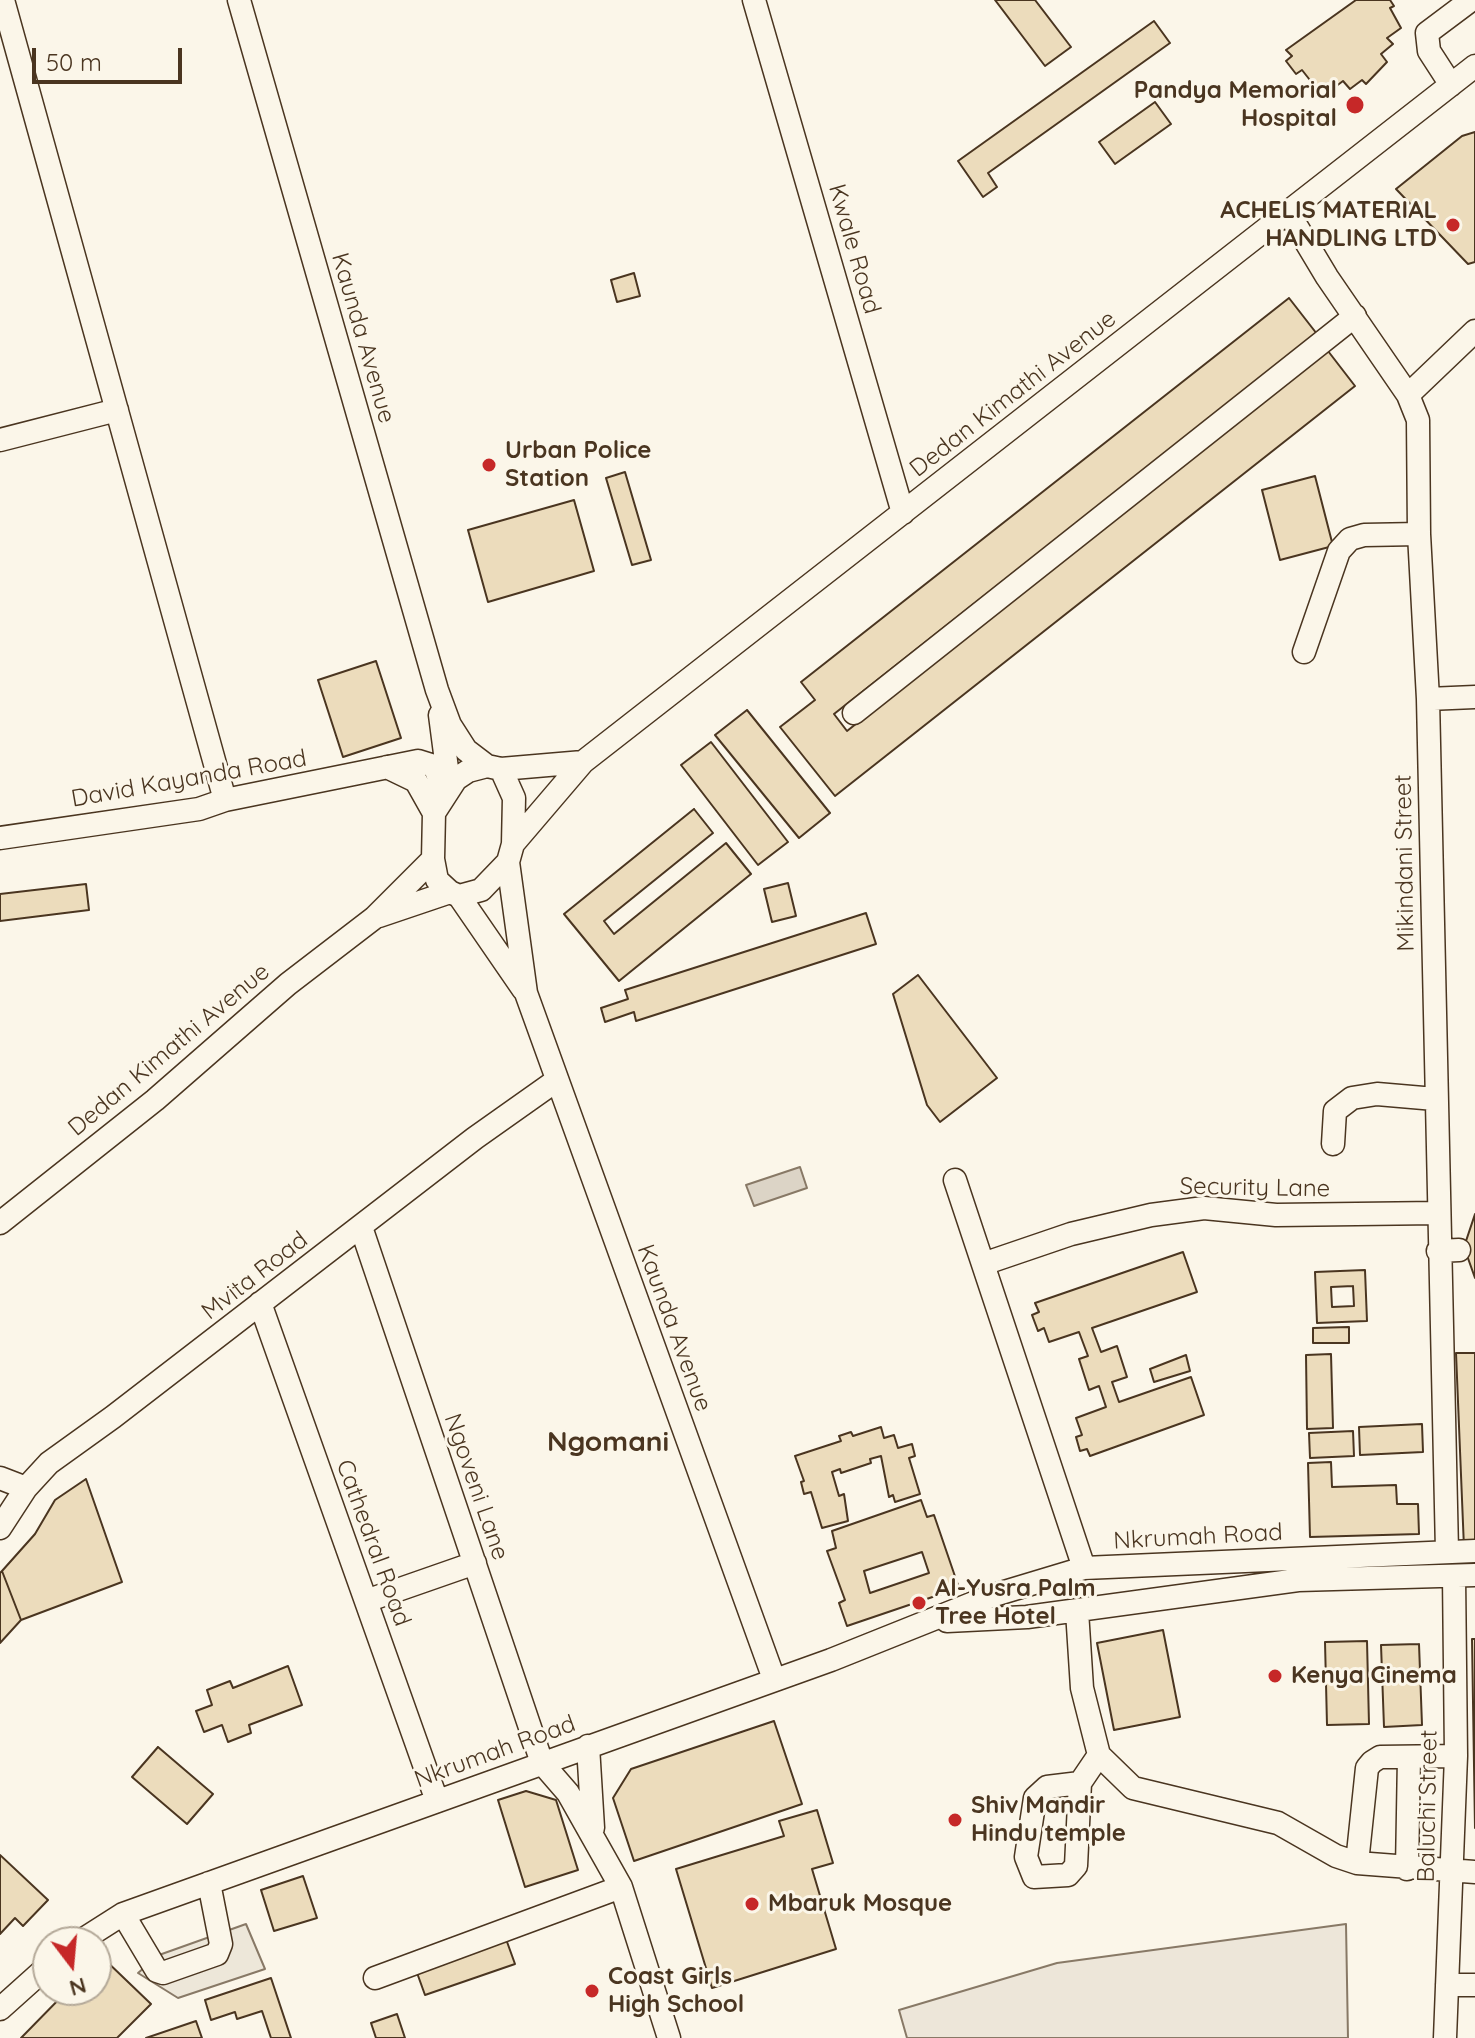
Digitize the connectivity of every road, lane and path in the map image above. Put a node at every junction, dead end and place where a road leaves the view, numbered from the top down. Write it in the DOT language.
graph roads {
  1 [pos="3,0"];
  2 [pos="239,0"];
  3 [pos="754,0"];
  4 [pos="1471,0"];
  5 [pos="1475,66"];
  6 [pos="1451,85"];
  7 [pos="1288,212"];
  8 [pos="1355,316"];
  9 [pos="1475,331"];
  10 [pos="1408,395"];
  11 [pos="117,410"];
  12 [pos="0,440"];
  13 [pos="903,513"];
  14 [pos="1419,534"];
  15 [pos="1304,652"];
  16 [pos="437,690"];
  17 [pos="1475,697"];
  18 [pos="1428,699"];
  19 [pos="854,713"];
  20 [pos="583,762"];
  21 [pos="387,767"];
  22 [pos="494,768"];
  23 [pos="447,789"];
  24 [pos="225,800"];
  25 [pos="434,813"];
  26 [pos="0,838"];
  27 [pos="510,853"];
  28 [pos="433,859"];
  29 [pos="454,894"];
  30 [pos="374,918"];
  31 [pos="526,993"];
  32 [pos="557,1080"];
  33 [pos="1435,1099"];
  34 [pos="1333,1144"];
  35 [pos="955,1180"];
  36 [pos="1437,1213"];
  37 [pos="0,1223"];
  38 [pos="361,1227"];
  39 [pos="983,1264"];
  40 [pos="260,1303"];
  41 [pos="0,1478"];
  42 [pos="26,1488"];
  43 [pos="0,1528"];
  44 [pos="1447,1551"];
  45 [pos="1475,1551"];
  46 [pos="475,1563"];
  47 [pos="1128,1566"];
  48 [pos="1084,1568"];
  49 [pos="1464,1576"];
  50 [pos="366,1601"];
  51 [pos="1133,1604"];
  52 [pos="1077,1611"];
  53 [pos="934,1622"];
  54 [pos="774,1679"];
  55 [pos="588,1746"];
  56 [pos="1099,1755"];
  57 [pos="1456,1756"];
  58 [pos="1409,1757"];
  59 [pos="542,1763"];
  60 [pos="1080,1783"];
  61 [pos="437,1801"];
  62 [pos="593,1833"];
  63 [pos="1357,1863"];
  64 [pos="1407,1869"];
  65 [pos="1464,1872"];
  66 [pos="209,1883"];
  67 [pos="621,1887"];
  68 [pos="123,1914"];
  69 [pos="104,1926"];
  70 [pos="375,1978"];
  71 [pos="32,1980"];
  72 [pos="1447,1985"];
  73 [pos="1475,1985"];
  74 [pos="0,2009"];
  75 [pos="669,2038"];
  76 [pos="1445,2038"];
  1 -- 11 [label="street"];
  2 -- 16 [label="street, Kaunda Avenue"];
  3 -- 13 [label="street, Kwale Road"];
  4 -- 6 [label="street"];
  5 -- 6 [label="street, Dedan Kimathi Avenue"];
  6 -- 7 [label="street, Dedan Kimathi Avenue"];
  7 -- 8 [label="street, Mikindani Street"];
  7 -- 13 [label="street, Dedan Kimathi Avenue"];
  8 -- 10 [label="street, Mikindani Street"];
  8 -- 19 [label="street"];
  9 -- 10 [label="street"];
  10 -- 14 [label="street, Mikindani Street"];
  11 -- 12 [label="street"];
  11 -- 24 [label="street"];
  13 -- 20 [label="street, Dedan Kimathi Avenue"];
  14 -- 15 [label="street"];
  14 -- 18 [label="street, Mikindani Street"];
  16 -- 22 [label="street"];
  16 -- 23 [label="street"];
  17 -- 18 [label="street"];
  18 -- 33 [label="street, Mikindani Street"];
  20 -- 22 [label="street"];
  20 -- 27 [label="street, Dedan Kimathi Avenue"];
  21 -- 23 [label="street, David Kayanda Road"];
  21 -- 24 [label="street, David Kayanda Road"];
  21 -- 25 [label="street"];
  22 -- 23 [label="street"];
  22 -- 27 [label="street"];
  23 -- 25 [label="street"];
  24 -- 26 [label="street, David Kayanda Road"];
  25 -- 28 [label="street"];
  27 -- 29 [label="street"];
  27 -- 31 [label="street"];
  28 -- 29 [label="street"];
  28 -- 30 [label="street, Dedan Kimathi Avenue"];
  29 -- 30 [label="street, Dedan Kimathi Avenue"];
  29 -- 31 [label="street"];
  30 -- 37 [label="street, Dedan Kimathi Avenue"];
  31 -- 32 [label="street, Kaunda Avenue"];
  32 -- 38 [label="street, Mvita Road"];
  32 -- 54 [label="street, Kaunda Avenue"];
  33 -- 34 [label="street"];
  33 -- 36 [label="street, Mikindani Street"];
  35 -- 39 [label="street"];
  36 -- 39 [label="street, Security Lane"];
  36 -- 44 [label="street, Mikindani Street"];
  38 -- 40 [label="street, Mvita Road"];
  38 -- 46 [label="street, Ngoveni Lane"];
  39 -- 48 [label="street"];
  40 -- 42 [label="street, Mvita Road"];
  40 -- 50 [label="street, Cathedral Road"];
  41 -- 42 [label="street"];
  42 -- 43 [label="street, Mvita Road"];
  44 -- 45 [label="street, Nkrumah Road"];
  44 -- 47 [label="street, Nkrumah Road"];
  46 -- 50 [label="street"];
  46 -- 59 [label="street, Ngoveni Lane"];
  47 -- 48 [label="street, Nkrumah Road"];
  47 -- 51 [label="street"];
  48 -- 53 [label="street, Nkrumah Road"];
  49 -- 51 [label="street, Nkrumah Road"];
  49 -- 57 [label="street, Baluchi Street"];
  50 -- 61 [label="street, Cathedral Road"];
  51 -- 52 [label="street, Nkrumah Road"];
  52 -- 53 [label="street, Nkrumah Road"];
  52 -- 56 [label="street"];
  53 -- 54 [label="street, Nkrumah Road"];
  54 -- 55 [label="street, Nkrumah Road"];
  55 -- 59 [label="street, Nkrumah Road"];
  55 -- 62 [label="street"];
  56 -- 60 [label="street"];
  56 -- 63 [label="street"];
  57 -- 58 [label="street"];
  57 -- 65 [label="street, Baluchi Street"];
  58 -- 63 [label="street"];
  58 -- 64 [label="street"];
  59 -- 61 [label="street, Nkrumah Road"];
  59 -- 62 [label="street"];
  61 -- 66 [label="street, Nkrumah Road"];
  62 -- 67 [label="street"];
  63 -- 64 [label="street"];
  64 -- 65 [label="street"];
  65 -- 72 [label="street, Baluchi Street"];
  66 -- 68 [label="street, Nkrumah Road"];
  66 -- 68 [label="street"];
  67 -- 70 [label="street"];
  67 -- 75 [label="street"];
  68 -- 69 [label="street, Nkrumah Road"];
  71 -- 74 [label="street"];
  72 -- 73 [label="street"];
  72 -- 76 [label="street, Baluchi Street"];
}
